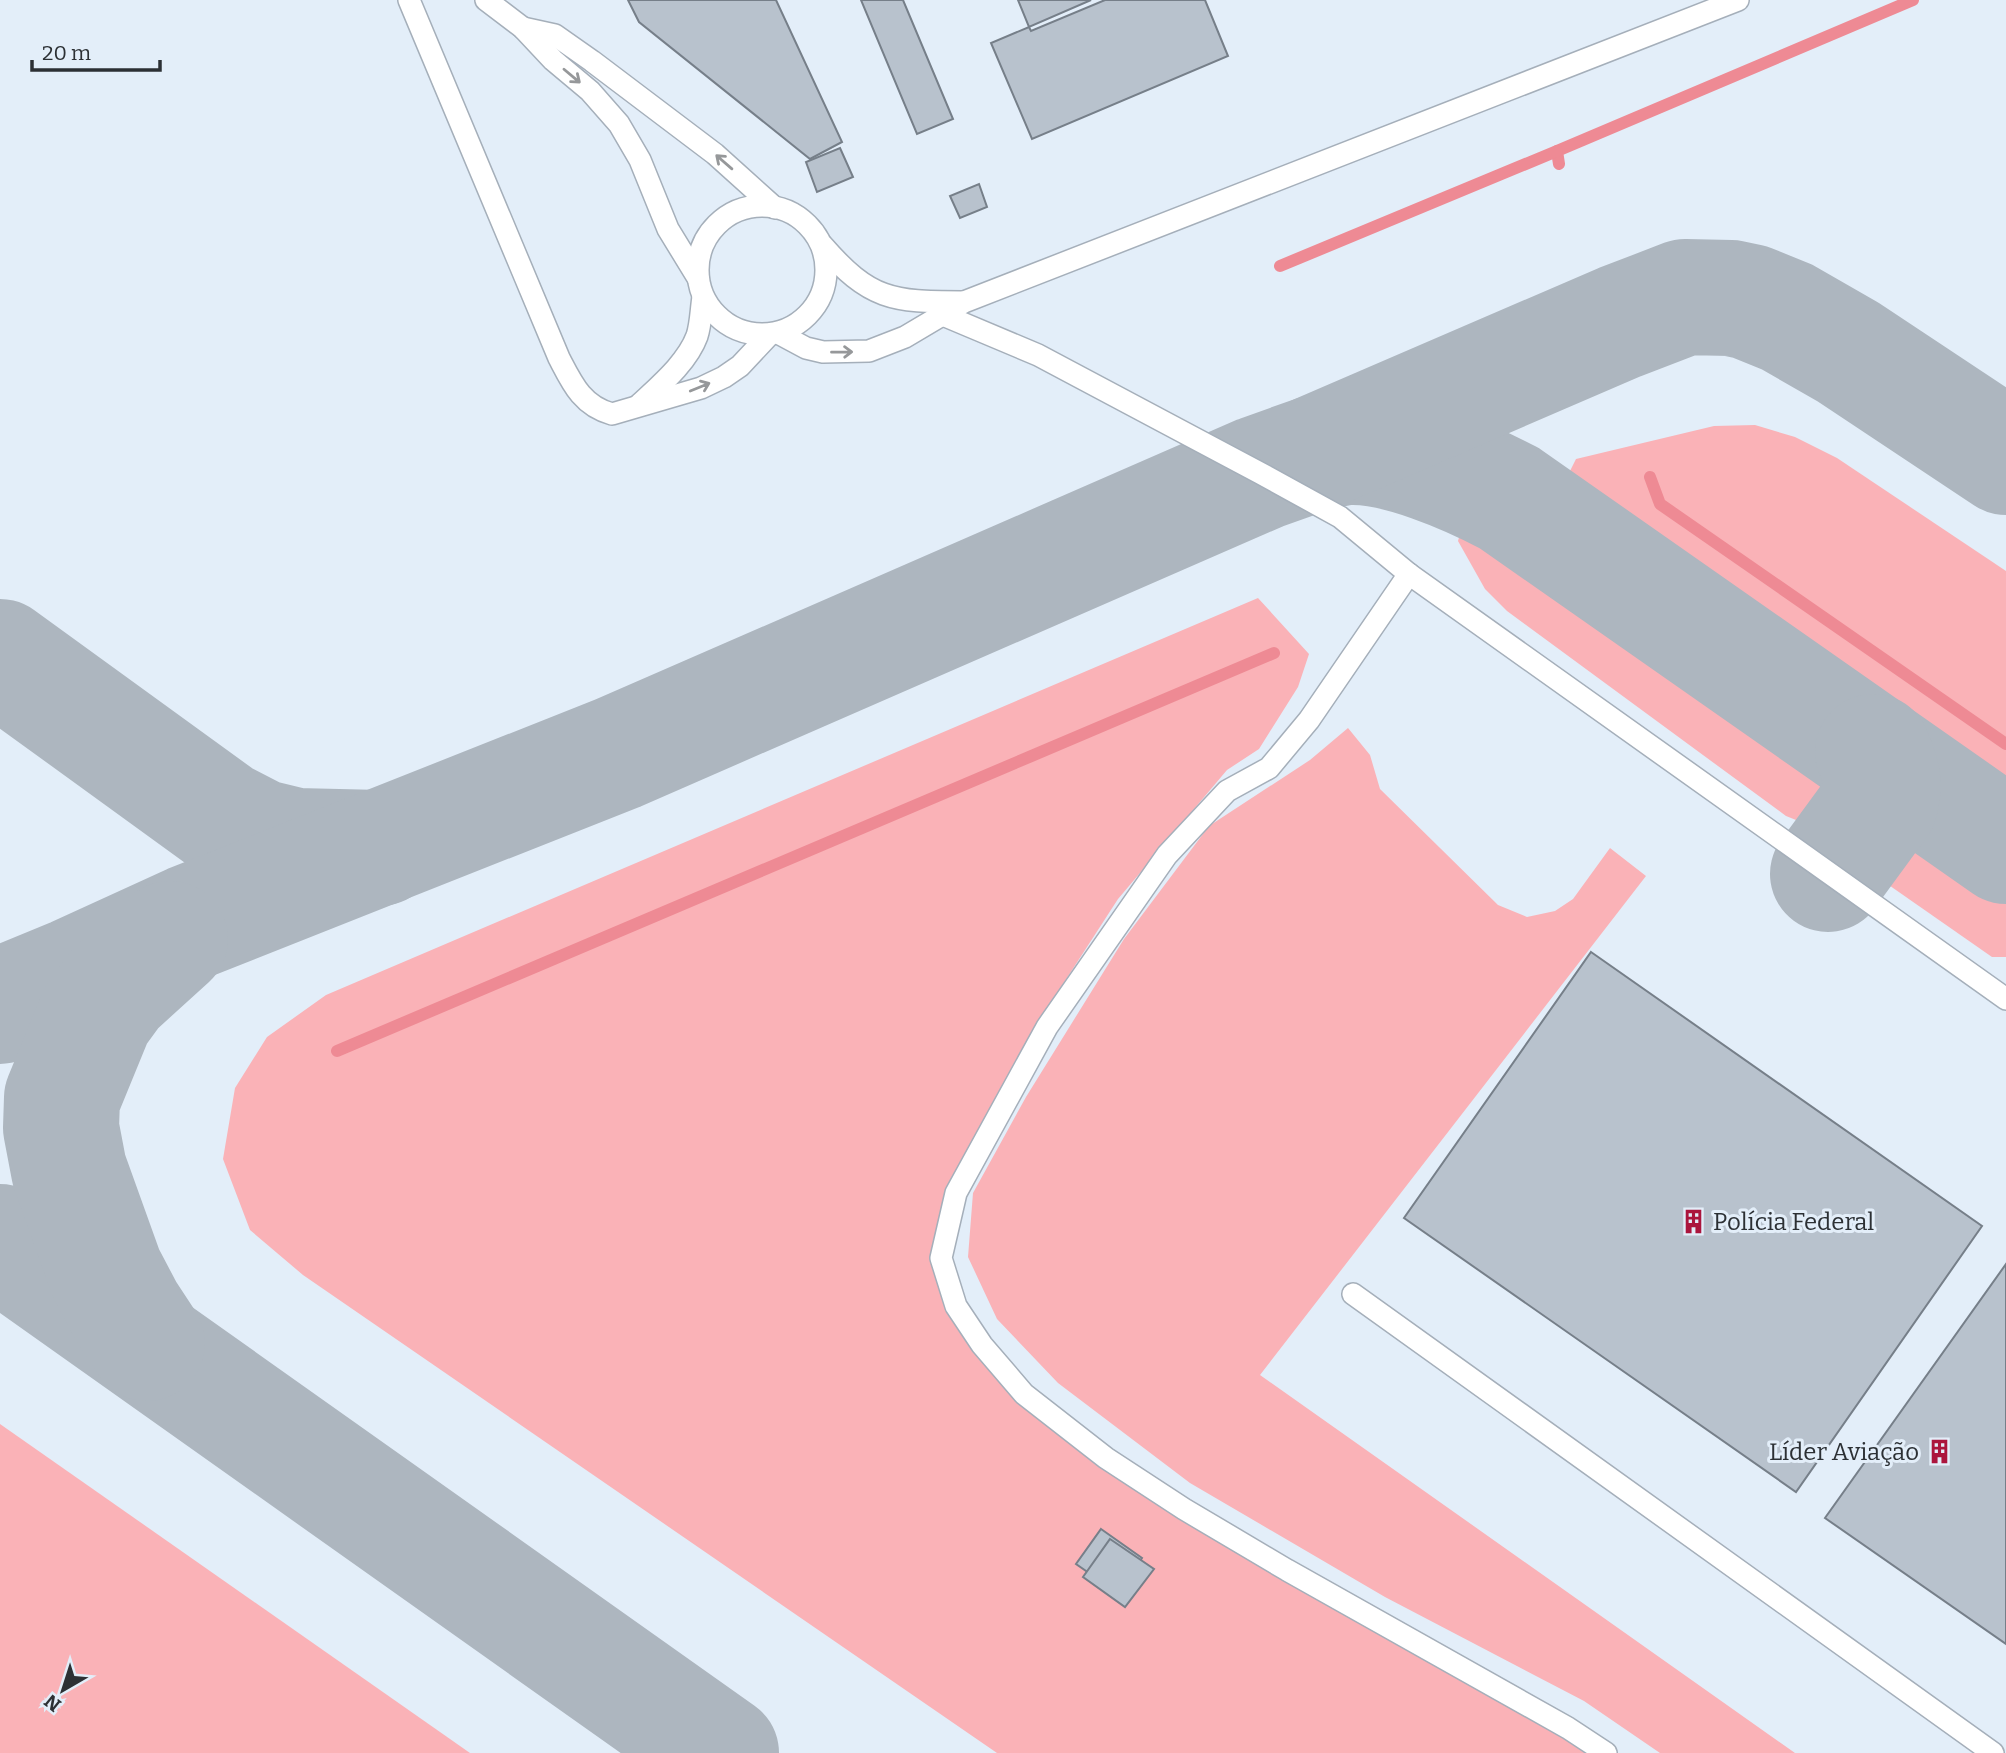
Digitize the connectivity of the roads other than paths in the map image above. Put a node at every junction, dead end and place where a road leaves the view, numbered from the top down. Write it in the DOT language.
graph roads {
  1 [pos="409,0"];
  2 [pos="486,0"];
  3 [pos="1738,0"];
  4 [pos="523,28"];
  5 [pos="775,208"];
  6 [pos="821,244"];
  7 [pos="701,287"];
  8 [pos="964,302"];
  9 [pos="943,315"];
  10 [pos="774,333"];
  11 [pos="635,409"];
  12 [pos="1409,574"];
  13 [pos="2006,999"];
  14 [pos="1353,1294"];
  15 [pos="1606,1753"];
  16 [pos="1993,1753"];
  1 -- 11 [label="lane"];
  2 -- 4 [label="lane"];
  3 -- 8 [label="lane"];
  5 -- 4 [label="lane, one-way"];
  4 -- 7 [label="lane, one-way"];
  5 -- 6 [label="lane"];
  5 -- 7 [label="lane"];
  6 -- 8 [label="lane"];
  6 -- 10 [label="lane"];
  7 -- 10 [label="lane"];
  7 -- 11 [label="lane"];
  8 -- 9 [label="lane"];
  10 -- 9 [label="lane, one-way"];
  9 -- 12 [label="lane"];
  11 -- 10 [label="lane, one-way"];
  12 -- 13 [label="lane"];
  12 -- 15 [label="lane"];
  14 -- 16 [label="lane"];
}
